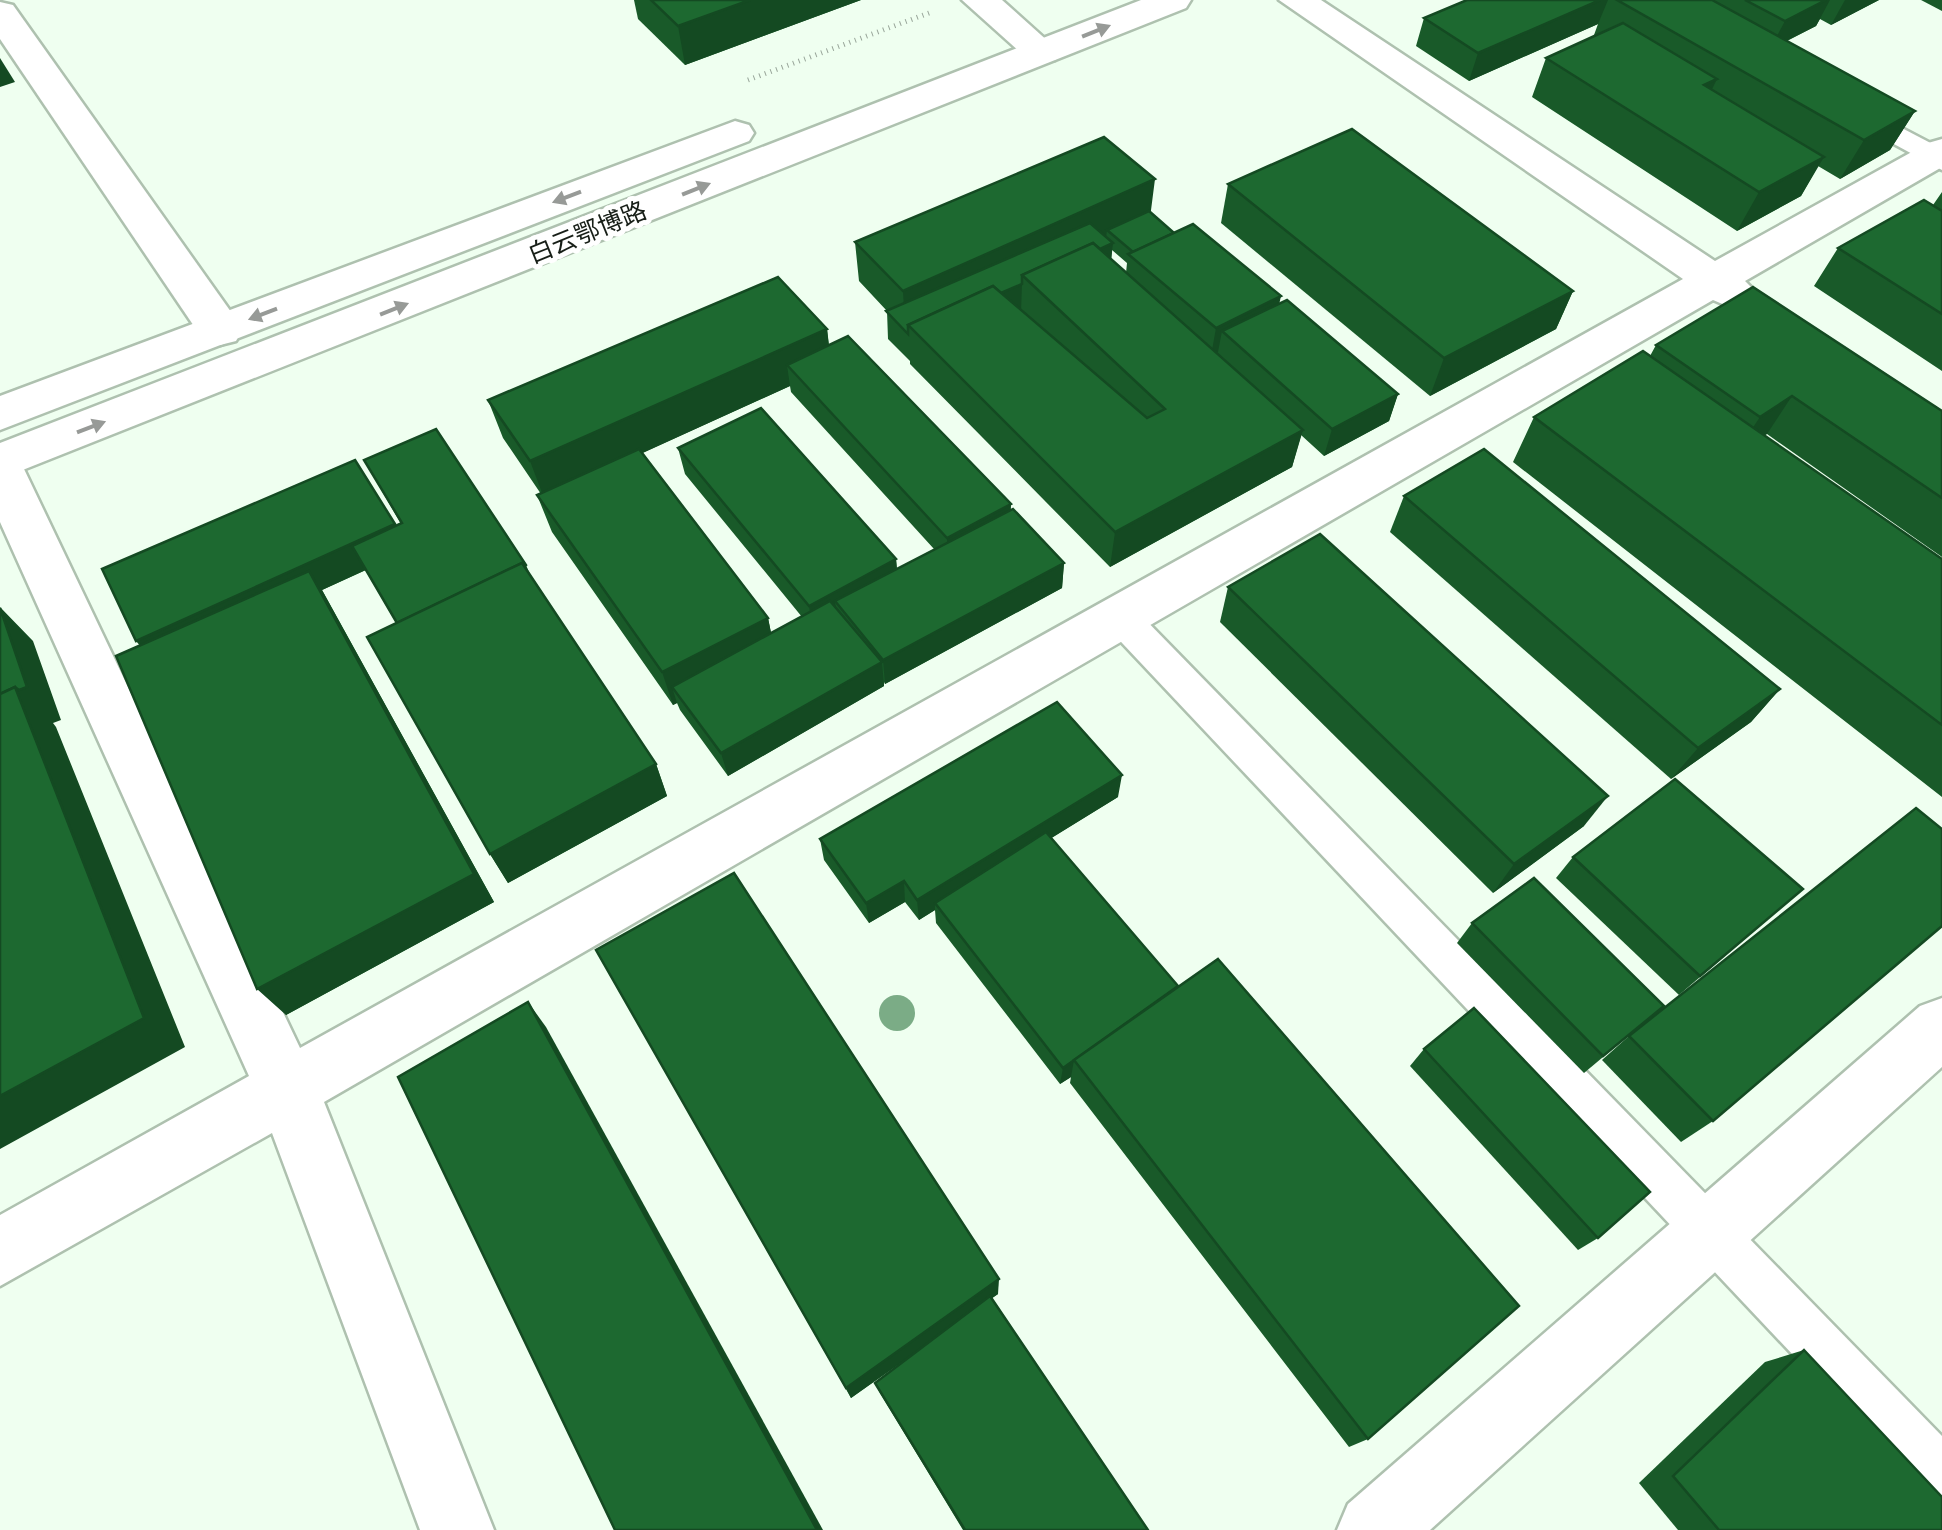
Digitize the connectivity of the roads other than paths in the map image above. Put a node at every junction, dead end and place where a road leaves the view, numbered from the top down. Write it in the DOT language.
graph roads {
  1 [pos="980,0"];
  2 [pos="1083,0"];
  3 [pos="1173,0"];
  4 [pos="1297,0"];
  5 [pos="0,12"];
  6 [pos="1027,39"];
  7 [pos="1822,93"];
  8 [pos="1939,156"];
  9 [pos="1715,280"];
  10 [pos="1764,314"];
  11 [pos="220,330"];
  12 [pos="0,414"];
  13 [pos="0,465"];
  14 [pos="1120,617"];
  15 [pos="1942,1027"];
  16 [pos="287,1089"];
  17 [pos="1711,1232"];
  18 [pos="0,1252"];
  19 [pos="1942,1474"];
  20 [pos="456,1530"];
  21 [pos="1374,1530"];
  1 -- 6 [label="street"];
  2 -- 6 [label="street, 白云鄂博路"];
  6 -- 3 [label="street, 白云鄂博路, one-way"];
  4 -- 9 [label="street"];
  5 -- 11 [label="street"];
  6 -- 11 [label="street, 白云鄂博路, one-way"];
  13 -- 6 [label="street, 白云鄂博路, one-way"];
  7 -- 8 [label="lane"];
  8 -- 9 [label="street"];
  9 -- 10 [label="street"];
  9 -- 14 [label="street"];
  11 -- 12 [label="street, 白云鄂博路"];
  13 -- 16 [label="street"];
  14 -- 16 [label="street"];
  14 -- 17 [label="lane"];
  15 -- 17 [label="street"];
  16 -- 18 [label="street"];
  16 -- 20 [label="street"];
  17 -- 19 [label="lane"];
  17 -- 21 [label="street"];
}
